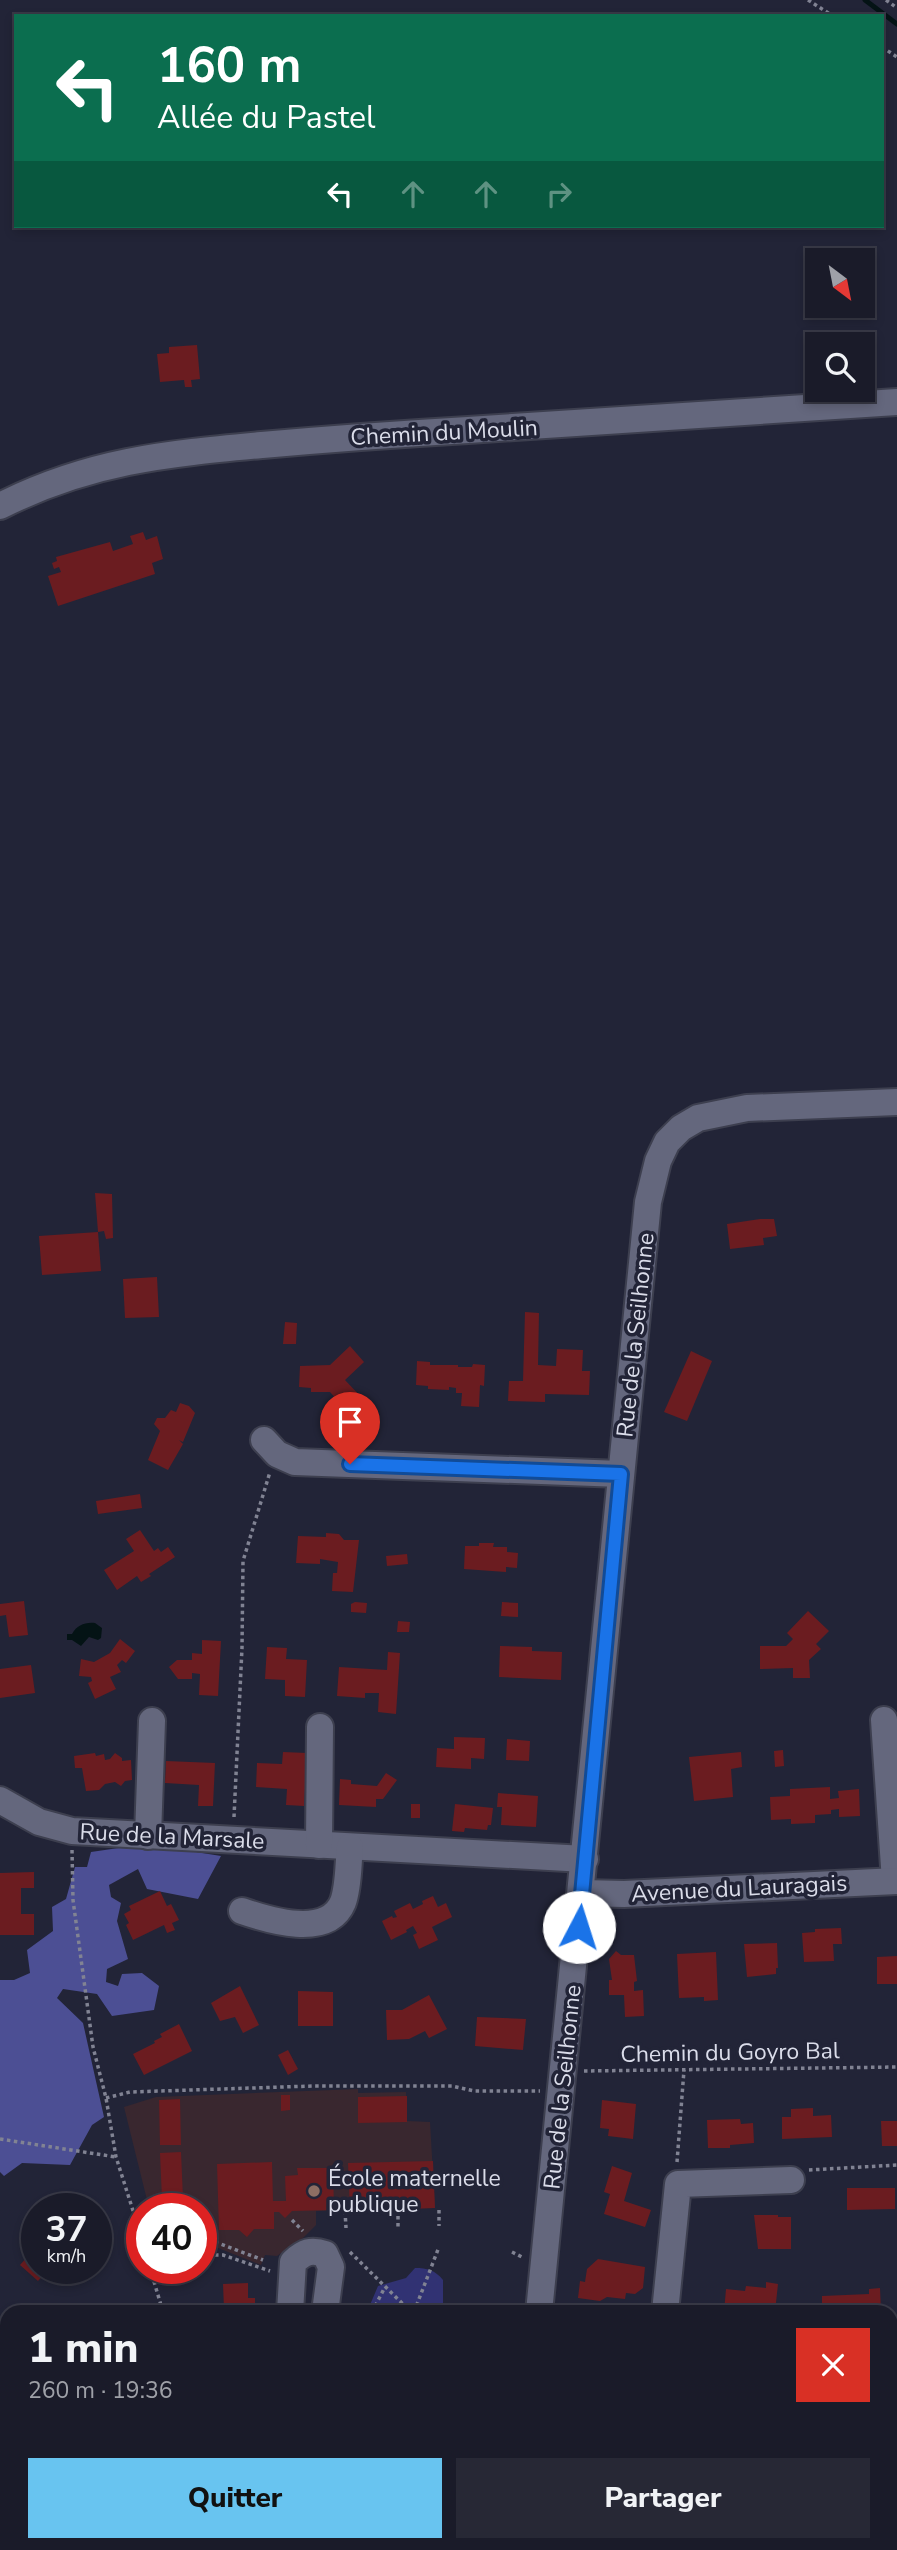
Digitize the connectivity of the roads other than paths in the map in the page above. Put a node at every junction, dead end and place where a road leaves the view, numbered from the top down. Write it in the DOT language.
graph roads {
  1 [pos="897,402"];
  2 [pos="0,506"];
  3 [pos="897,1102"];
  4 [pos="270,1447"];
  5 [pos="621,1474"];
  6 [pos="884,1720"];
  7 [pos="152,1721"];
  8 [pos="320,1727"];
  9 [pos="0,1800"];
  10 [pos="148,1836"];
  11 [pos="319,1845"];
  12 [pos="350,1847"];
  13 [pos="585,1859"];
  14 [pos="896,1881"];
  15 [pos="582,1893"];
  16 [pos="242,1911"];
  17 [pos="791,2180"];
  18 [pos="290,2305"];
  19 [pos="326,2305"];
  20 [pos="540,2305"];
  21 [pos="666,2305"];
  1 -- 2 [label="street, Chemin du Moulin"];
  3 -- 5 [label="street, Rue de la Seilhonne"];
  4 -- 5 [label="street"];
  5 -- 13 [label="street, Rue de la Seilhonne"];
  6 -- 14 [label="street"];
  7 -- 10 [label="street"];
  8 -- 11 [label="street"];
  9 -- 10 [label="street, Rue de la Marsale"];
  10 -- 11 [label="street, Rue de la Marsale"];
  11 -- 12 [label="street, Rue de la Marsale"];
  12 -- 13 [label="street, Rue de la Marsale"];
  12 -- 16 [label="street"];
  13 -- 15 [label="street, Rue de la Seilhonne"];
  14 -- 15 [label="street, Avenue du Lauragais"];
  15 -- 20 [label="street, Rue de la Seilhonne"];
  17 -- 21 [label="street"];
  18 -- 19 [label="street"];
}
